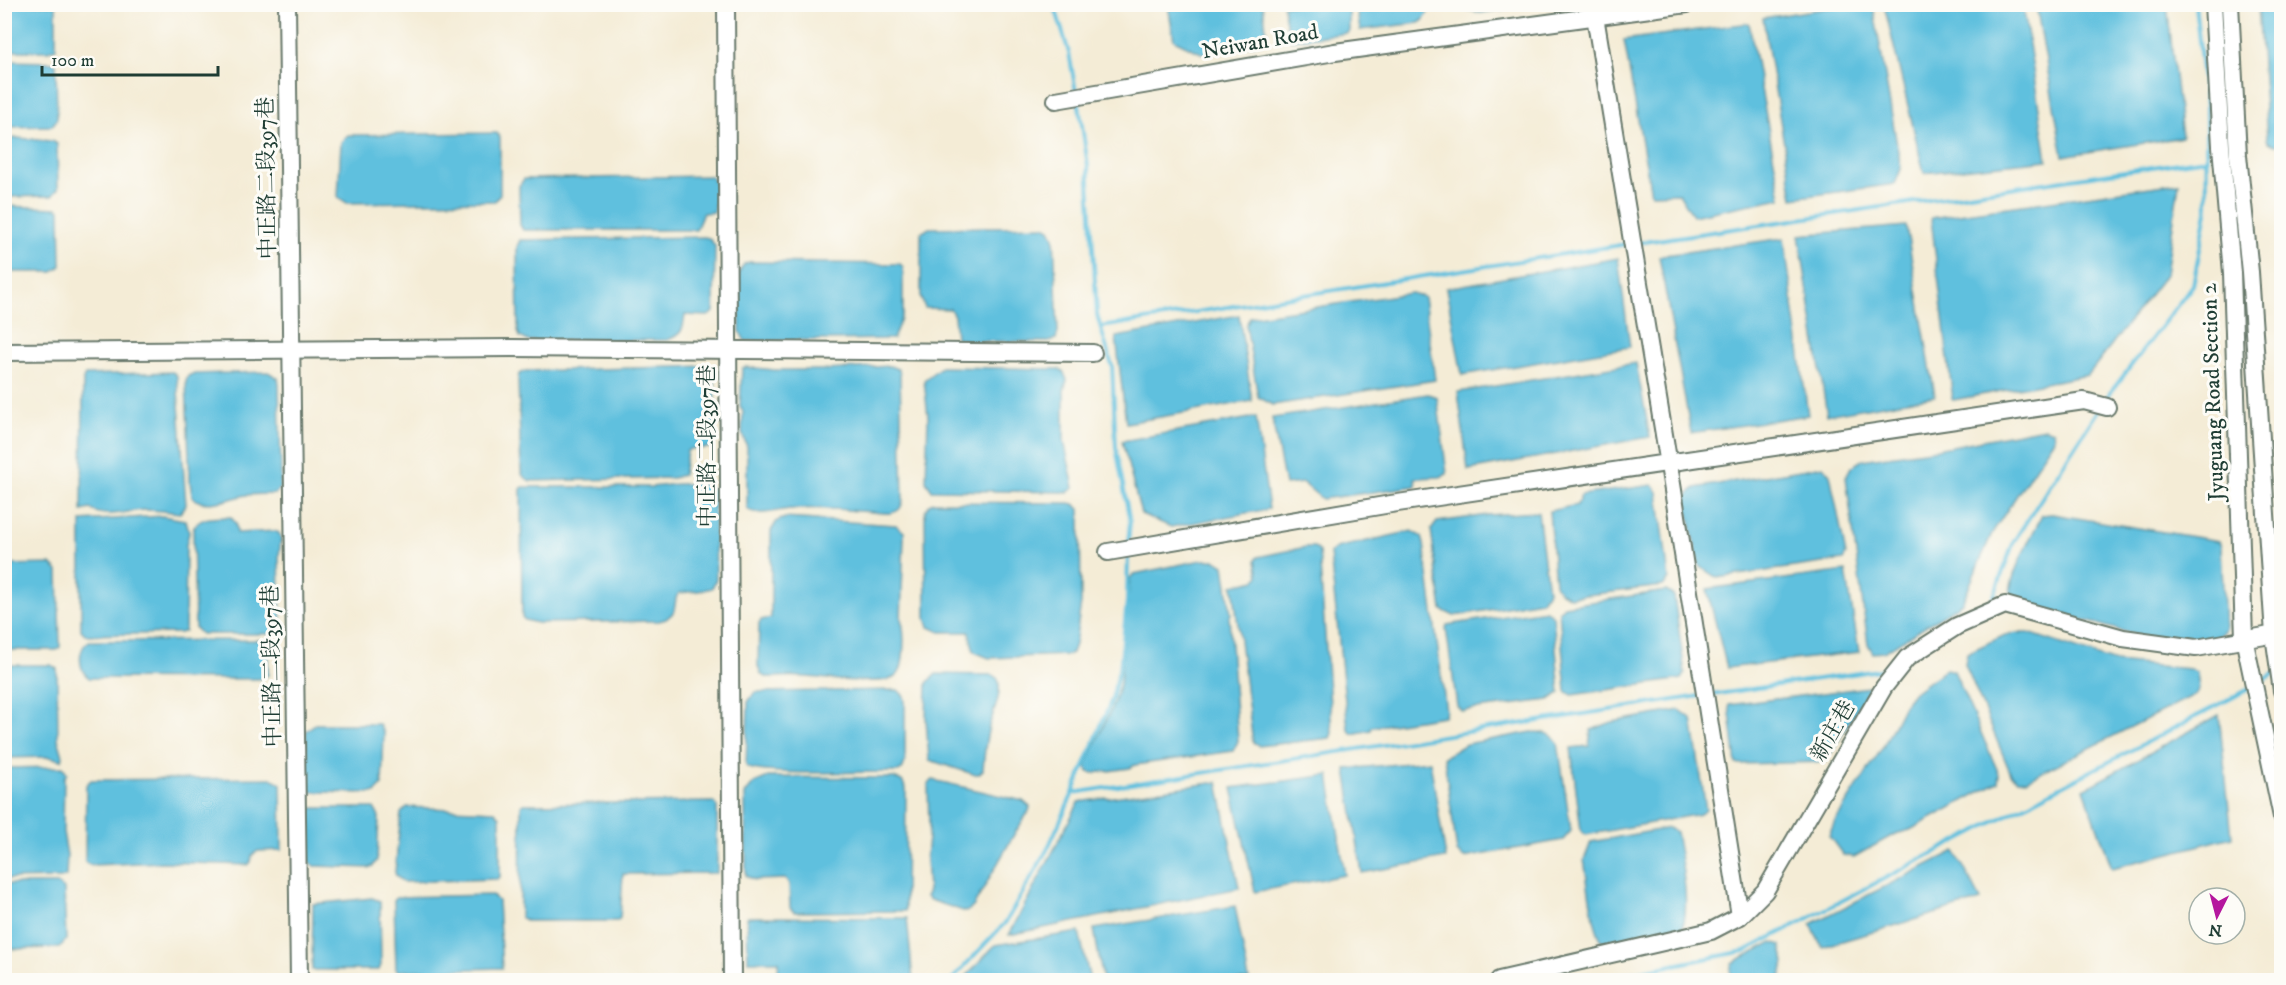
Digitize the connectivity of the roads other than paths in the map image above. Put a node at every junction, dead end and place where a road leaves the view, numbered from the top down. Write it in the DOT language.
graph roads {
  1 [pos="287,4"];
  2 [pos="726,4"];
  3 [pos="1687,4"];
  4 [pos="2213,4"];
  5 [pos="2230,4"];
  6 [pos="1594,11"];
  7 [pos="1056,100"];
  8 [pos="729,350"];
  9 [pos="291,351"];
  10 [pos="4,352"];
  11 [pos="1093,353"];
  12 [pos="2105,407"];
  13 [pos="1669,465"];
  14 [pos="1108,552"];
  15 [pos="2278,634"];
  16 [pos="2244,638"];
  17 [pos="2282,691"];
  18 [pos="2278,774"];
  19 [pos="2282,817"];
  20 [pos="1740,916"];
  21 [pos="299,981"];
  22 [pos="732,981"];
  23 [pos="1499,981"];
  1 -- 9 [label="street, 中正路二段397巷"];
  2 -- 8 [label="street"];
  3 -- 6 [label="street, Neiwan Road"];
  4 -- 16 [label="street, Jyuguang Road Section 2"];
  5 -- 15 [label="street, Jyuguang Road Section 2"];
  6 -- 7 [label="street, Neiwan Road"];
  6 -- 13 [label="street"];
  8 -- 9 [label="street, 中正路二段397巷"];
  8 -- 11 [label="street"];
  8 -- 22 [label="street, 中正路二段397巷"];
  9 -- 10 [label="street, 中正路二段397巷"];
  9 -- 21 [label="street, 中正路二段397巷"];
  12 -- 13 [label="street"];
  13 -- 14 [label="street"];
  13 -- 20 [label="street"];
  15 -- 16 [label="street, 新庄巷"];
  15 -- 17 [label="street, Jyuguang Road Section 2"];
  16 -- 18 [label="street, Jyuguang Road Section 2"];
  16 -- 20 [label="street, 新庄巷"];
  18 -- 19 [label="street, Jyuguang Road Section 2"];
  20 -- 23 [label="street, 新庄巷"];
}
